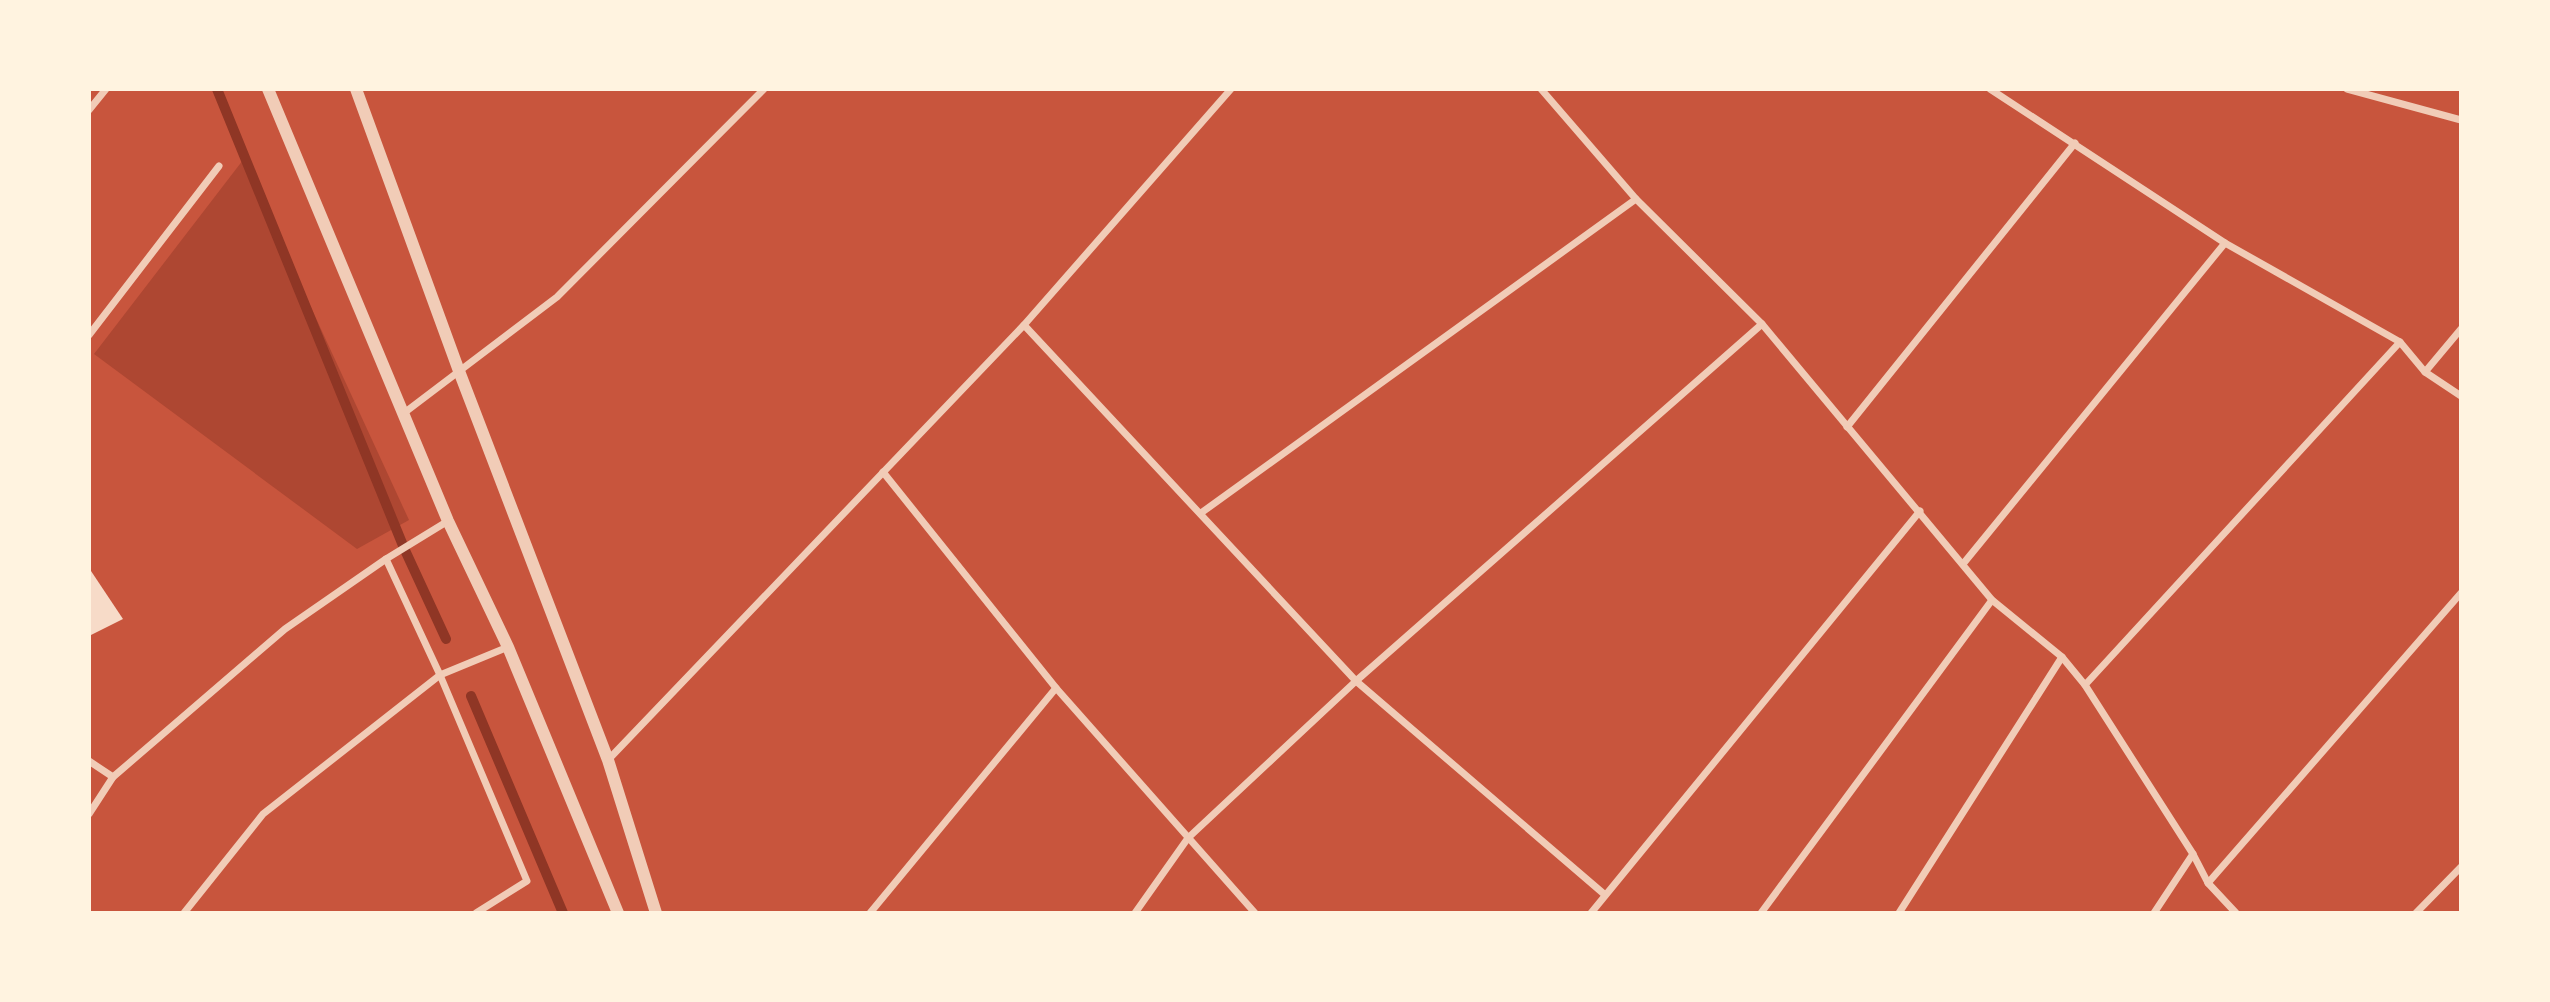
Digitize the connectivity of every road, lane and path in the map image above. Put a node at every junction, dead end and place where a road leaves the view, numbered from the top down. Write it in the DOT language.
graph roads {
  1 [pos="106,89"];
  2 [pos="268,89"];
  3 [pos="356,89"];
  4 [pos="764,89"];
  5 [pos="1231,89"];
  6 [pos="1541,89"];
  7 [pos="1990,89"];
  8 [pos="2347,89"];
  9 [pos="89,110"];
  10 [pos="2461,120"];
  11 [pos="2075,143"];
  12 [pos="219,166"];
  13 [pos="1636,199"];
  14 [pos="2225,243"];
  15 [pos="1762,324"];
  16 [pos="1024,325"];
  17 [pos="2461,329"];
  18 [pos="89,335"];
  19 [pos="2400,342"];
  20 [pos="459,371"];
  21 [pos="2425,372"];
  22 [pos="2461,396"];
  23 [pos="404,413"];
  24 [pos="1847,427"];
  25 [pos="883,472"];
  26 [pos="1920,511"];
  27 [pos="1201,513"];
  28 [pos="448,522"];
  29 [pos="386,559"];
  30 [pos="1963,564"];
  31 [pos="2461,593"];
  32 [pos="1992,600"];
  33 [pos="508,647"];
  34 [pos="2062,657"];
  35 [pos="440,675"];
  36 [pos="1356,681"];
  37 [pos="2085,685"];
  38 [pos="1056,688"];
  39 [pos="608,760"];
  40 [pos="89,761"];
  41 [pos="113,777"];
  42 [pos="89,814"];
  43 [pos="1188,838"];
  44 [pos="2193,854"];
  45 [pos="2461,867"];
  46 [pos="2208,883"];
  47 [pos="1604,894"];
  48 [pos="184,913"];
  49 [pos="475,913"];
  50 [pos="618,913"];
  51 [pos="656,913"];
  52 [pos="870,913"];
  53 [pos="1135,913"];
  54 [pos="1255,913"];
  55 [pos="1591,913"];
  56 [pos="1761,913"];
  57 [pos="1899,913"];
  58 [pos="2154,913"];
  59 [pos="2236,913"];
  60 [pos="2416,913"];
  1 -- 9 [label="street"];
  2 -- 23 [label="street"];
  3 -- 20 [label="street"];
  4 -- 20 [label="street"];
  5 -- 16 [label="street"];
  6 -- 13 [label="street"];
  7 -- 11 [label="street"];
  8 -- 10 [label="street"];
  11 -- 14 [label="street"];
  11 -- 24 [label="street"];
  12 -- 18 [label="street"];
  13 -- 15 [label="street"];
  13 -- 27 [label="street"];
  14 -- 19 [label="street"];
  14 -- 30 [label="street"];
  15 -- 24 [label="street"];
  15 -- 36 [label="street"];
  16 -- 25 [label="street"];
  16 -- 27 [label="street"];
  17 -- 21 [label="street"];
  19 -- 21 [label="street"];
  19 -- 37 [label="street"];
  20 -- 23 [label="street"];
  20 -- 39 [label="street"];
  21 -- 22 [label="street"];
  23 -- 28 [label="street"];
  24 -- 26 [label="street"];
  25 -- 38 [label="street"];
  25 -- 39 [label="street"];
  26 -- 30 [label="street"];
  26 -- 47 [label="street"];
  27 -- 36 [label="street"];
  28 -- 29 [label="street"];
  28 -- 33 [label="street"];
  29 -- 35 [label="street"];
  29 -- 41 [label="street"];
  30 -- 32 [label="street"];
  31 -- 46 [label="street"];
  32 -- 34 [label="street"];
  32 -- 56 [label="street"];
  33 -- 35 [label="street"];
  33 -- 50 [label="street"];
  34 -- 37 [label="street"];
  34 -- 57 [label="street"];
  35 -- 48 [label="street"];
  35 -- 49 [label="street"];
  36 -- 43 [label="street"];
  36 -- 47 [label="street"];
  37 -- 44 [label="street"];
  38 -- 43 [label="street"];
  38 -- 52 [label="street"];
  39 -- 51 [label="street"];
  40 -- 41 [label="street"];
  41 -- 42 [label="street"];
  43 -- 53 [label="street"];
  43 -- 54 [label="street"];
  44 -- 46 [label="street"];
  44 -- 58 [label="street"];
  45 -- 60 [label="street"];
  46 -- 59 [label="street"];
  47 -- 55 [label="street"];
}
